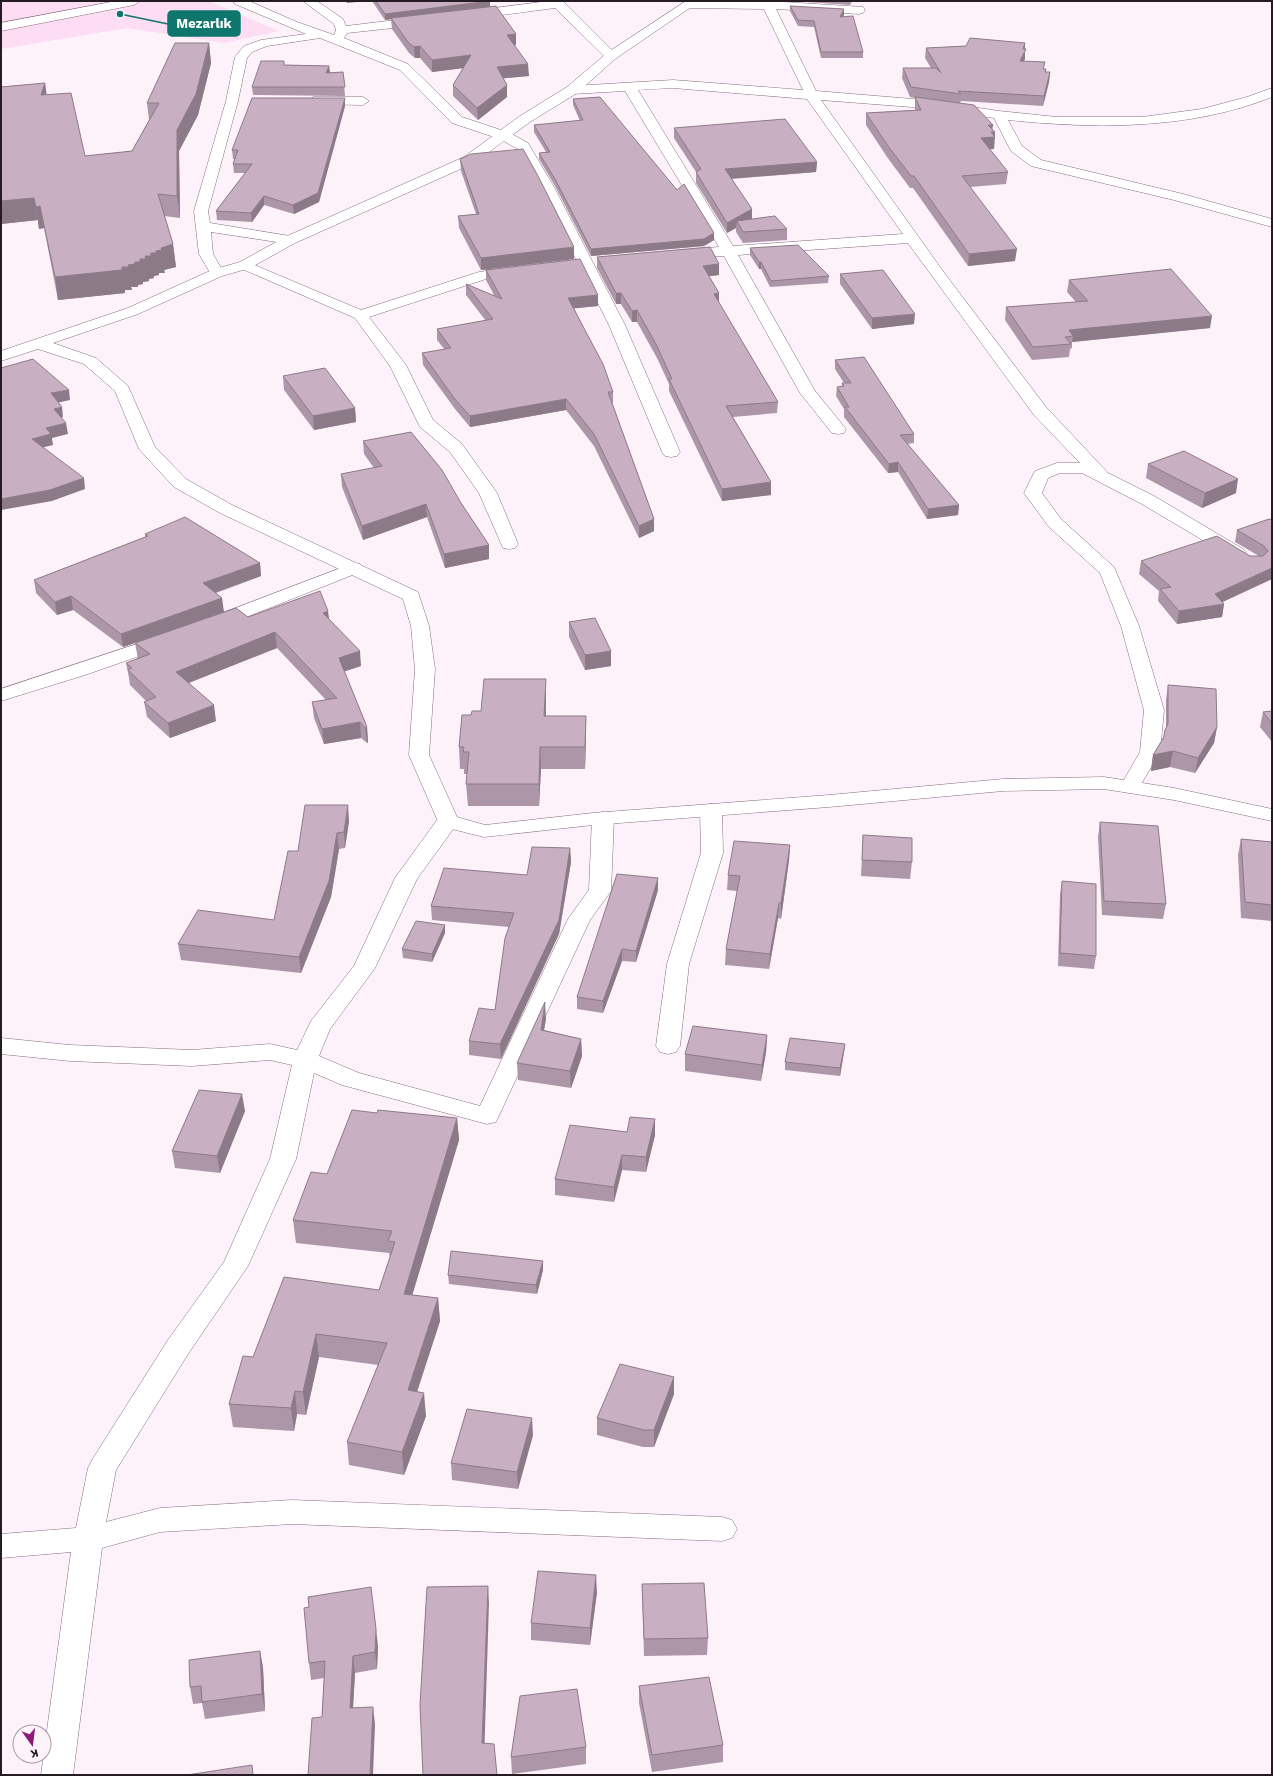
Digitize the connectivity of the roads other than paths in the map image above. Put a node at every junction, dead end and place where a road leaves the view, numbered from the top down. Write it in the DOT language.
graph roads {
  1 [pos="134,1"];
  2 [pos="239,1"];
  3 [pos="309,1"];
  4 [pos="557,3"];
  5 [pos="692,3"];
  6 [pos="768,5"];
  7 [pos="859,10"];
  8 [pos="458,16"];
  9 [pos="434,19"];
  10 [pos="1,27"];
  11 [pos="319,35"];
  12 [pos="340,35"];
  13 [pos="611,56"];
  14 [pos="630,88"];
  15 [pos="572,90"];
  16 [pos="1272,92"];
  17 [pos="812,96"];
  18 [pos="232,101"];
  19 [pos="247,101"];
  20 [pos="301,101"];
  21 [pos="363,101"];
  22 [pos="999,116"];
  23 [pos="505,136"];
  24 [pos="1272,223"];
  25 [pos="203,226"];
  26 [pos="912,238"];
  27 [pos="290,240"];
  28 [pos="728,250"];
  29 [pos="665,255"];
  30 [pos="602,261"];
  31 [pos="586,263"];
  32 [pos="570,264"];
  33 [pos="245,265"];
  34 [pos="531,269"];
  35 [pos="218,273"];
  36 [pos="360,315"];
  37 [pos="38,342"];
  38 [pos="1,356"];
  39 [pos="838,429"];
  40 [pos="671,452"];
  41 [pos="1102,476"];
  42 [pos="510,544"];
  43 [pos="1249,559"];
  44 [pos="354,568"];
  45 [pos="1,695"];
  46 [pos="1130,787"];
  47 [pos="711,810"];
  48 [pos="1272,815"];
  49 [pos="603,818"];
  50 [pos="448,820"];
  51 [pos="1,1046"];
  52 [pos="668,1046"];
  53 [pos="304,1060"];
  54 [pos="722,1529"];
  55 [pos="88,1538"];
  56 [pos="1,1546"];
  57 [pos="58,1775"];
  1 -- 10 [label="street"];
  2 -- 11 [label="street"];
  3 -- 12 [label="street"];
  4 -- 8 [label="street"];
  4 -- 13 [label="street"];
  5 -- 6 [label="street"];
  5 -- 13 [label="street"];
  6 -- 7 [label="street"];
  6 -- 17 [label="street"];
  9 -- 12 [label="street"];
  11 -- 12 [label="street"];
  11 -- 18 [label="street"];
  12 -- 23 [label="street"];
  13 -- 15 [label="street"];
  14 -- 15 [label="street"];
  14 -- 17 [label="street"];
  14 -- 28 [label="street"];
  15 -- 23 [label="street"];
  16 -- 22 [label="street"];
  17 -- 22 [label="street"];
  17 -- 26 [label="street"];
  18 -- 19 [label="street"];
  18 -- 25 [label="street"];
  20 -- 21 [label="street"];
  22 -- 24 [label="street"];
  23 -- 27 [label="street"];
  23 -- 31 [label="street"];
  25 -- 27 [label="street"];
  25 -- 35 [label="street"];
  26 -- 28 [label="street"];
  26 -- 41 [label="street"];
  27 -- 33 [label="street"];
  28 -- 29 [label="street"];
  28 -- 39 [label="street"];
  30 -- 31 [label="street"];
  31 -- 32 [label="street"];
  31 -- 40 [label="street"];
  33 -- 35 [label="street"];
  33 -- 36 [label="street"];
  34 -- 36 [label="street"];
  35 -- 37 [label="street"];
  36 -- 42 [label="street"];
  37 -- 38 [label="street"];
  37 -- 44 [label="street"];
  41 -- 43 [label="street"];
  41 -- 46 [label="street"];
  44 -- 45 [label="street"];
  44 -- 50 [label="street"];
  46 -- 47 [label="street"];
  46 -- 48 [label="street"];
  47 -- 49 [label="street"];
  47 -- 52 [label="street"];
  49 -- 50 [label="street"];
  49 -- 53 [label="street"];
  50 -- 53 [label="street"];
  51 -- 53 [label="street"];
  53 -- 55 [label="street"];
  54 -- 55 [label="street"];
  55 -- 56 [label="street"];
  55 -- 57 [label="street"];
}
